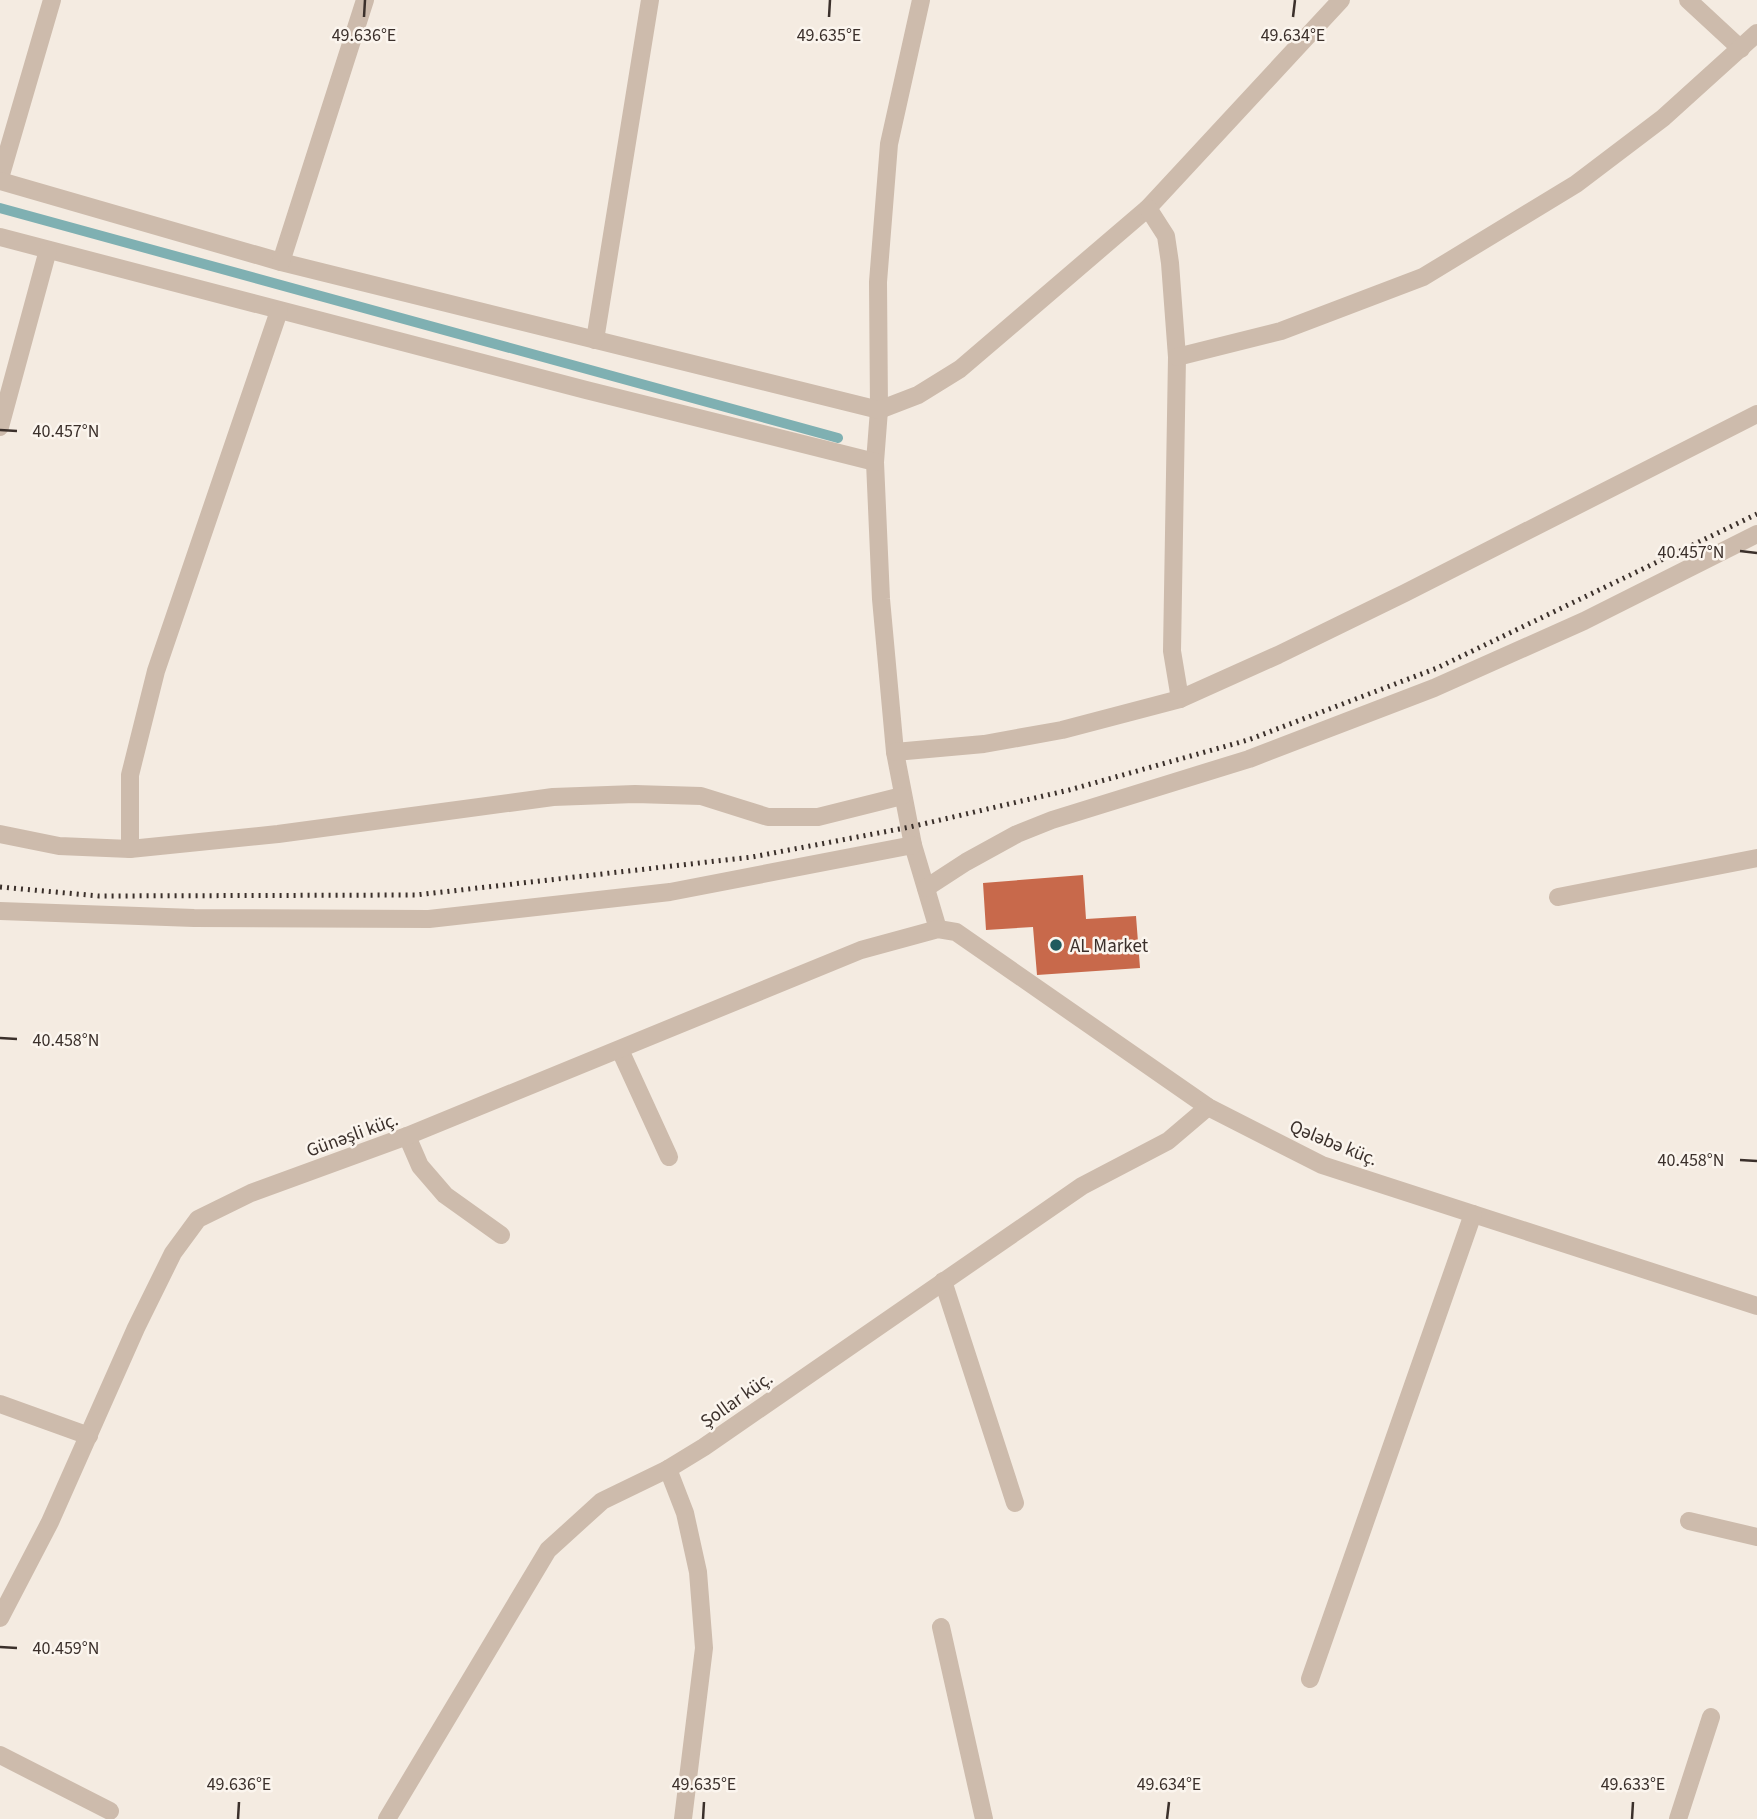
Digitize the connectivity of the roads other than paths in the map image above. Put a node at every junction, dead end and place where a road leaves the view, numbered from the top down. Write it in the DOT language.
graph roads {
  1 [pos="52,0"];
  2 [pos="365,0"];
  3 [pos="650,0"];
  4 [pos="921,0"];
  5 [pos="1340,0"];
  6 [pos="1688,0"];
  7 [pos="1757,33"];
  8 [pos="1741,49"];
  9 [pos="0,180"];
  10 [pos="1149,208"];
  11 [pos="0,237"];
  12 [pos="48,250"];
  13 [pos="281,262"];
  14 [pos="279,311"];
  15 [pos="595,340"];
  16 [pos="1177,357"];
  17 [pos="879,410"];
  18 [pos="1757,414"];
  19 [pos="0,427"];
  20 [pos="875,462"];
  21 [pos="1757,534"];
  22 [pos="1180,699"];
  23 [pos="895,752"];
  24 [pos="902,796"];
  25 [pos="0,834"];
  26 [pos="913,845"];
  27 [pos="130,849"];
  28 [pos="1757,858"];
  29 [pos="926,888"];
  30 [pos="1558,897"];
  31 [pos="0,911"];
  32 [pos="938,929"];
  33 [pos="620,1050"];
  34 [pos="1208,1107"];
  35 [pos="407,1136"];
  36 [pos="669,1157"];
  37 [pos="1473,1214"];
  38 [pos="501,1235"];
  39 [pos="943,1281"];
  40 [pos="1757,1306"];
  41 [pos="0,1404"];
  42 [pos="89,1436"];
  43 [pos="668,1469"];
  44 [pos="1015,1503"];
  45 [pos="1689,1521"];
  46 [pos="1757,1537"];
  47 [pos="0,1618"];
  48 [pos="941,1627"];
  49 [pos="1310,1679"];
  50 [pos="1711,1717"];
  51 [pos="0,1755"];
  52 [pos="110,1811"];
  53 [pos="387,1819"];
  54 [pos="682,1819"];
  55 [pos="984,1819"];
  56 [pos="1678,1819"];
  1 -- 9 [label="street"];
  2 -- 13 [label="street"];
  3 -- 15 [label="street"];
  4 -- 17 [label="street"];
  5 -- 10 [label="street"];
  6 -- 8 [label="street"];
  7 -- 8 [label="street"];
  8 -- 16 [label="street"];
  9 -- 13 [label="street"];
  10 -- 16 [label="street"];
  10 -- 17 [label="street"];
  11 -- 12 [label="street"];
  12 -- 14 [label="street"];
  12 -- 19 [label="street"];
  13 -- 15 [label="street"];
  14 -- 20 [label="street"];
  14 -- 27 [label="street"];
  15 -- 17 [label="street"];
  16 -- 22 [label="street"];
  17 -- 20 [label="street"];
  18 -- 22 [label="street"];
  20 -- 23 [label="street"];
  21 -- 29 [label="street"];
  22 -- 23 [label="street"];
  23 -- 24 [label="street"];
  24 -- 26 [label="street"];
  24 -- 27 [label="street"];
  25 -- 27 [label="street"];
  26 -- 29 [label="street"];
  26 -- 31 [label="street"];
  28 -- 30 [label="street"];
  29 -- 32 [label="street"];
  32 -- 33 [label="street, Günəşli küç."];
  32 -- 34 [label="street, Qələbə küç."];
  33 -- 35 [label="street, Günəşli küç."];
  33 -- 36 [label="street"];
  34 -- 37 [label="street, Qələbə küç."];
  34 -- 39 [label="street, Şollar küç."];
  35 -- 38 [label="street"];
  35 -- 42 [label="street, Günəşli küç."];
  37 -- 40 [label="street, Qələbə küç."];
  37 -- 49 [label="street"];
  39 -- 43 [label="street, Şollar küç."];
  39 -- 44 [label="street"];
  41 -- 42 [label="street"];
  42 -- 47 [label="street, Günəşli küç."];
  43 -- 53 [label="street, Şollar küç."];
  43 -- 54 [label="street"];
  45 -- 46 [label="street"];
  48 -- 55 [label="street"];
  50 -- 56 [label="street"];
  51 -- 52 [label="street"];
}
